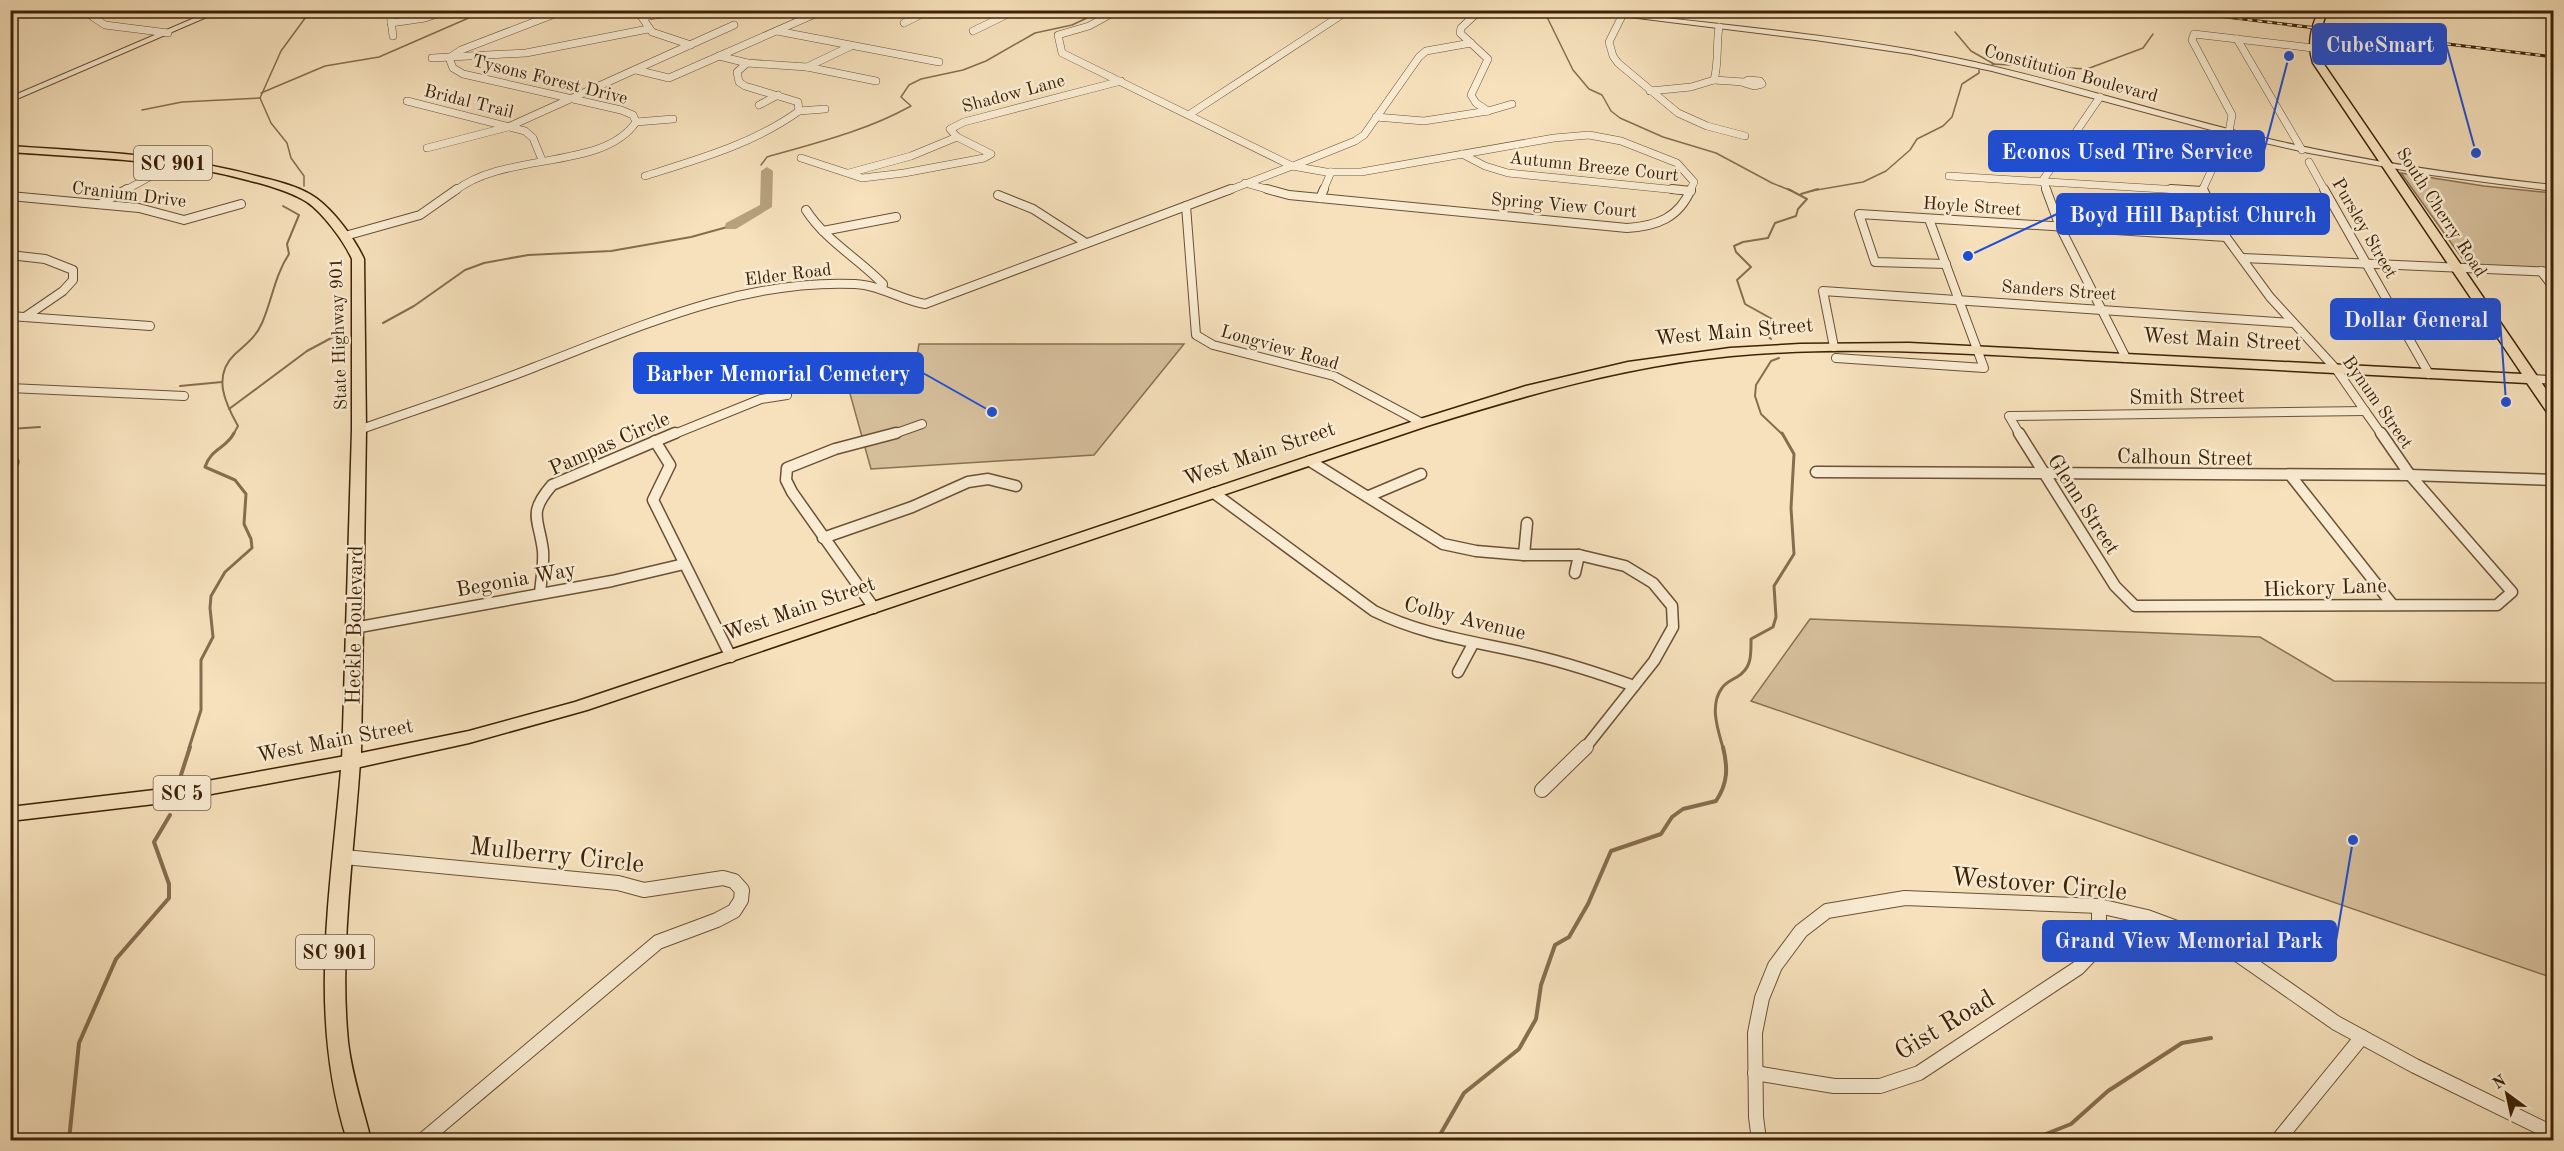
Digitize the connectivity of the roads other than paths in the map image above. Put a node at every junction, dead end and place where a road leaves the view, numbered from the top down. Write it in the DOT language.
graph roads {
  1 [pos="96,10"];
  2 [pos="220,10"];
  3 [pos="449,10"];
  4 [pos="565,10"];
  5 [pos="637,10"];
  6 [pos="824,10"];
  7 [pos="930,10"];
  8 [pos="999,10"];
  9 [pos="1118,10"];
  10 [pos="1349,10"];
  11 [pos="1480,10"];
  12 [pos="1576,10"];
  13 [pos="2324,10"];
  14 [pos="1599,12"];
  15 [pos="390,13"];
  16 [pos="670,13"];
  17 [pos="1622,16"];
  18 [pos="642,17"];
  19 [pos="391,23"];
  20 [pos="904,23"];
  21 [pos="734,25"];
  22 [pos="1719,27"];
  23 [pos="648,29"];
  24 [pos="777,31"];
  25 [pos="973,31"];
  26 [pos="168,33"];
  27 [pos="393,36"];
  28 [pos="2237,39"];
  29 [pos="1471,43"];
  30 [pos="691,45"];
  31 [pos="567,46"];
  32 [pos="851,46"];
  33 [pos="2313,48"];
  34 [pos="572,54"];
  35 [pos="719,56"];
  36 [pos="432,58"];
  37 [pos="449,58"];
  38 [pos="939,62"];
  39 [pos="747,63"];
  40 [pos="807,67"];
  41 [pos="636,70"];
  42 [pos="1714,80"];
  43 [pos="876,81"];
  44 [pos="1121,81"];
  45 [pos="1744,82"];
  46 [pos="1650,91"];
  47 [pos="778,95"];
  48 [pos="2100,97"];
  49 [pos="573,99"];
  50 [pos="10,100"];
  51 [pos="407,101"];
  52 [pos="1512,104"];
  53 [pos="759,105"];
  54 [pos="825,109"];
  55 [pos="799,111"];
  56 [pos="1488,111"];
  57 [pos="1190,114"];
  58 [pos="1376,117"];
  59 [pos="673,119"];
  60 [pos="636,122"];
  61 [pos="508,127"];
  62 [pos="2229,132"];
  63 [pos="1745,136"];
  64 [pos="957,137"];
  65 [pos="427,148"];
  66 [pos="10,149"];
  67 [pos="2302,150"];
  68 [pos="1462,154"];
  69 [pos="911,156"];
  70 [pos="10,157"];
  71 [pos="801,158"];
  72 [pos="542,160"];
  73 [pos="2309,162"];
  74 [pos="176,163"];
  75 [pos="1292,166"];
  76 [pos="2388,166"];
  77 [pos="935,167"];
  78 [pos="162,170"];
  79 [pos="1331,172"];
  80 [pos="488,173"];
  81 [pos="847,173"];
  82 [pos="645,176"];
  83 [pos="1949,176"];
  84 [pos="500,178"];
  85 [pos="2043,180"];
  86 [pos="1245,183"];
  87 [pos="2553,188"];
  88 [pos="1690,191"];
  89 [pos="2202,191"];
  90 [pos="998,195"];
  91 [pos="10,196"];
  92 [pos="1320,198"];
  93 [pos="100,204"];
  94 [pos="242,204"];
  95 [pos="1186,206"];
  96 [pos="806,210"];
  97 [pos="324,214"];
  98 [pos="896,217"];
  99 [pos="1929,219"];
  100 [pos="2060,227"];
  101 [pos="823,231"];
  102 [pos="345,236"];
  103 [pos="2226,237"];
  104 [pos="1086,243"];
  105 [pos="10,255"];
  106 [pos="2243,258"];
  107 [pos="1946,264"];
  108 [pos="2366,264"];
  109 [pos="2455,268"];
  110 [pos="2541,271"];
  111 [pos="2553,272"];
  112 [pos="882,288"];
  113 [pos="2553,288"];
  114 [pos="1960,300"];
  115 [pos="2101,309"];
  116 [pos="10,316"];
  117 [pos="25,317"];
  118 [pos="2293,323"];
  119 [pos="150,326"];
  120 [pos="1978,351"];
  121 [pos="1835,353"];
  122 [pos="2126,358"];
  123 [pos="2336,369"];
  124 [pos="2429,374"];
  125 [pos="2529,379"];
  126 [pos="2553,380"];
  127 [pos="10,388"];
  128 [pos="788,395"];
  129 [pos="184,396"];
  130 [pos="2367,411"];
  131 [pos="2553,412"];
  132 [pos="2008,416"];
  133 [pos="1422,423"];
  134 [pos="922,424"];
  135 [pos="359,430"];
  136 [pos="655,441"];
  137 [pos="10,458"];
  138 [pos="1310,461"];
  139 [pos="10,469"];
  140 [pos="1816,472"];
  141 [pos="2042,473"];
  142 [pos="1421,474"];
  143 [pos="2410,475"];
  144 [pos="2291,476"];
  145 [pos="2553,480"];
  146 [pos="1016,486"];
  147 [pos="1215,493"];
  148 [pos="1369,496"];
  149 [pos="1527,523"];
  150 [pos="823,538"];
  151 [pos="1524,555"];
  152 [pos="1579,555"];
  153 [pos="684,564"];
  154 [pos="1575,573"];
  155 [pos="2512,592"];
  156 [pos="540,594"];
  157 [pos="2392,604"];
  158 [pos="2135,606"];
  159 [pos="874,608"];
  160 [pos="354,628"];
  161 [pos="1473,644"];
  162 [pos="731,657"];
  163 [pos="1458,672"];
  164 [pos="1634,686"];
  165 [pos="351,762"];
  166 [pos="1542,790"];
  167 [pos="10,813"];
  168 [pos="344,857"];
  169 [pos="2098,906"];
  170 [pos="2362,1037"];
  171 [pos="1755,1073"];
  172 [pos="2553,1134"];
  173 [pos="358,1140"];
  174 [pos="423,1140"];
  175 [pos="1759,1140"];
  176 [pos="2278,1140"];
  1 -- 26 [label="street"];
  2 -- 26 [label="street"];
  3 -- 19 [label="street"];
  4 -- 37 [label="street, Tysons Forest Drive"];
  5 -- 18 [label="street"];
  6 -- 24 [label="street"];
  7 -- 20 [label="street"];
  8 -- 25 [label="street"];
  9 -- 44 [label="street"];
  10 -- 57 [label="street"];
  11 -- 29 [label="street"];
  12 -- 14 [label="street, Constitution Boulevard"];
  13 -- 33 [label="main road"];
  14 -- 17 [label="street, Constitution Boulevard"];
  15 -- 19 [label="street"];
  16 -- 18 [label="street"];
  17 -- 22 [label="street, Constitution Boulevard"];
  17 -- 46 [label="street"];
  18 -- 23 [label="street"];
  19 -- 27 [label="street"];
  21 -- 30 [label="street"];
  22 -- 42 [label="street"];
  22 -- 48 [label="street, Constitution Boulevard"];
  23 -- 30 [label="street"];
  23 -- 31 [label="street"];
  24 -- 32 [label="street"];
  24 -- 35 [label="street"];
  26 -- 50 [label="street"];
  28 -- 33 [label="street"];
  28 -- 62 [label="street"];
  28 -- 67 [label="street"];
  29 -- 56 [label="street"];
  29 -- 58 [label="street"];
  30 -- 41 [label="street"];
  31 -- 34 [label="street"];
  31 -- 37 [label="street"];
  32 -- 38 [label="street"];
  32 -- 40 [label="street"];
  33 -- 76 [label="main road, South Cherry Road"];
  35 -- 39 [label="street"];
  35 -- 41 [label="street"];
  36 -- 37 [label="street"];
  37 -- 49 [label="street, Tysons Forest Drive"];
  39 -- 40 [label="street"];
  39 -- 47 [label="street"];
  40 -- 43 [label="street"];
  41 -- 49 [label="street"];
  42 -- 45 [label="street"];
  42 -- 46 [label="street"];
  44 -- 57 [label="street"];
  44 -- 64 [label="street, Shadow Lane"];
  46 -- 63 [label="street"];
  47 -- 53 [label="street"];
  47 -- 55 [label="street"];
  48 -- 62 [label="street, Constitution Boulevard"];
  48 -- 85 [label="street"];
  49 -- 60 [label="street, Tysons Forest Drive"];
  49 -- 61 [label="street"];
  51 -- 61 [label="street, Bridal Trail"];
  52 -- 56 [label="street"];
  54 -- 55 [label="street"];
  55 -- 82 [label="street"];
  56 -- 58 [label="street"];
  57 -- 75 [label="street"];
  58 -- 75 [label="street"];
  59 -- 60 [label="street"];
  60 -- 72 [label="street, Tysons Forest Drive"];
  61 -- 65 [label="street"];
  61 -- 72 [label="street, Bridal Trail"];
  62 -- 67 [label="street, Constitution Boulevard"];
  62 -- 89 [label="street"];
  64 -- 69 [label="street"];
  64 -- 77 [label="street, Shadow Lane"];
  66 -- 74 [label="main road, State Highway 901 / SC 901"];
  67 -- 76 [label="street, Constitution Boulevard"];
  68 -- 79 [label="street"];
  68 -- 88 [label="street, Autumn Breeze Court"];
  68 -- 88 [label="street"];
  69 -- 77 [label="street"];
  69 -- 81 [label="street"];
  70 -- 78 [label="main road, SC 901"];
  71 -- 81 [label="street"];
  72 -- 80 [label="street, Tysons Forest Drive"];
  73 -- 108 [label="street, Pursley Street"];
  74 -- 78 [label="street"];
  74 -- 97 [label="main road, State Highway 901 / SC 901"];
  75 -- 79 [label="street"];
  75 -- 86 [label="street"];
  76 -- 87 [label="street, Constitution Boulevard"];
  76 -- 109 [label="main road, South Cherry Road"];
  77 -- 81 [label="street, Shadow Lane"];
  78 -- 93 [label="street"];
  78 -- 97 [label="main road, SC 901"];
  79 -- 92 [label="street"];
  80 -- 84 [label="street"];
  80 -- 102 [label="street, Tysons Forest Drive"];
  83 -- 85 [label="street"];
  85 -- 89 [label="street"];
  85 -- 100 [label="street"];
  86 -- 92 [label="street, Spring View Court"];
  86 -- 95 [label="street"];
  88 -- 92 [label="street, Spring View Court"];
  89 -- 103 [label="street, Bynum Street"];
  90 -- 104 [label="street"];
  91 -- 93 [label="street, Cranium Drive"];
  93 -- 94 [label="street, Cranium Drive"];
  95 -- 104 [label="street, Elder Road"];
  95 -- 133 [label="street, Longview Road"];
  96 -- 101 [label="street"];
  97 -- 102 [label="main road, State Highway 901 / SC 901"];
  98 -- 101 [label="street"];
  99 -- 100 [label="street, Hoyle Street"];
  99 -- 107 [label="street"];
  99 -- 107 [label="street, Hoyle Street"];
  100 -- 103 [label="street, Hoyle Street"];
  100 -- 115 [label="street"];
  101 -- 112 [label="street"];
  102 -- 135 [label="main road, State Highway 901 / SC 901"];
  103 -- 106 [label="street, Bynum Street"];
  104 -- 112 [label="street, Elder Road"];
  105 -- 117 [label="street"];
  106 -- 108 [label="street"];
  106 -- 118 [label="street, Bynum Street"];
  107 -- 114 [label="street"];
  108 -- 109 [label="street"];
  108 -- 124 [label="street, Pursley Street"];
  109 -- 110 [label="street"];
  109 -- 125 [label="main road, South Cherry Road"];
  110 -- 111 [label="street"];
  110 -- 113 [label="street"];
  112 -- 135 [label="street, Elder Road"];
  114 -- 115 [label="street, Sanders Street"];
  114 -- 120 [label="street"];
  114 -- 121 [label="street, Sanders Street"];
  115 -- 118 [label="street, Sanders Street"];
  115 -- 122 [label="street"];
  116 -- 117 [label="street"];
  117 -- 119 [label="street"];
  118 -- 123 [label="street, Bynum Street"];
  120 -- 121 [label="main road, West Main Street"];
  120 -- 121 [label="street"];
  120 -- 122 [label="main road, West Main Street"];
  121 -- 133 [label="main road, West Main Street"];
  122 -- 123 [label="main road, West Main Street"];
  123 -- 124 [label="main road, West Main Street"];
  123 -- 130 [label="street, Bynum Street"];
  124 -- 125 [label="main road, West Main Street"];
  125 -- 126 [label="main road, West Main Street"];
  125 -- 131 [label="main road, South Cherry Road"];
  127 -- 129 [label="street"];
  128 -- 136 [label="street, Pampas Circle"];
  130 -- 132 [label="street, Smith Street"];
  130 -- 143 [label="street, Bynum Street"];
  132 -- 141 [label="street, Glenn Street"];
  133 -- 138 [label="main road, West Main Street"];
  134 -- 150 [label="street"];
  135 -- 160 [label="main road, Heckle Boulevard / SC 901"];
  136 -- 153 [label="street"];
  136 -- 156 [label="street, Pampas Circle"];
  137 -- 139 [label="street"];
  138 -- 147 [label="main road, West Main Street"];
  138 -- 148 [label="street"];
  140 -- 141 [label="street, Calhoun Street"];
  141 -- 144 [label="street, Calhoun Street"];
  141 -- 158 [label="street, Glenn Street"];
  142 -- 148 [label="street"];
  143 -- 144 [label="street, Calhoun Street"];
  143 -- 145 [label="street, Calhoun Street"];
  143 -- 155 [label="street, Bynum Street"];
  144 -- 157 [label="street"];
  146 -- 150 [label="street"];
  147 -- 159 [label="main road, West Main Street"];
  147 -- 161 [label="street, Colby Avenue"];
  148 -- 151 [label="street"];
  149 -- 151 [label="street"];
  150 -- 159 [label="street"];
  151 -- 152 [label="street"];
  152 -- 154 [label="street"];
  152 -- 164 [label="street"];
  153 -- 156 [label="street, Begonia Way"];
  153 -- 162 [label="street"];
  155 -- 157 [label="street, Hickory Lane"];
  156 -- 160 [label="street, Begonia Way"];
  157 -- 158 [label="street, Hickory Lane"];
  159 -- 162 [label="main road, West Main Street"];
  160 -- 165 [label="main road, Heckle Boulevard / SC 901"];
  161 -- 163 [label="street"];
  161 -- 164 [label="street, Colby Avenue"];
  162 -- 165 [label="main road, West Main Street"];
  164 -- 166 [label="street"];
  165 -- 167 [label="main road, West Main Street / SC 5"];
  165 -- 168 [label="main road, Heckle Boulevard / SC 901"];
  168 -- 173 [label="main road, Heckle Boulevard / SC 901"];
  168 -- 174 [label="street, Mulberry Circle"];
  169 -- 170 [label="street, Westover Circle"];
  169 -- 171 [label="street, Gist Road"];
  169 -- 171 [label="street, Westover Circle"];
  170 -- 172 [label="street, Westover Circle"];
  170 -- 176 [label="street"];
  171 -- 175 [label="street, Westover Circle"];
}
